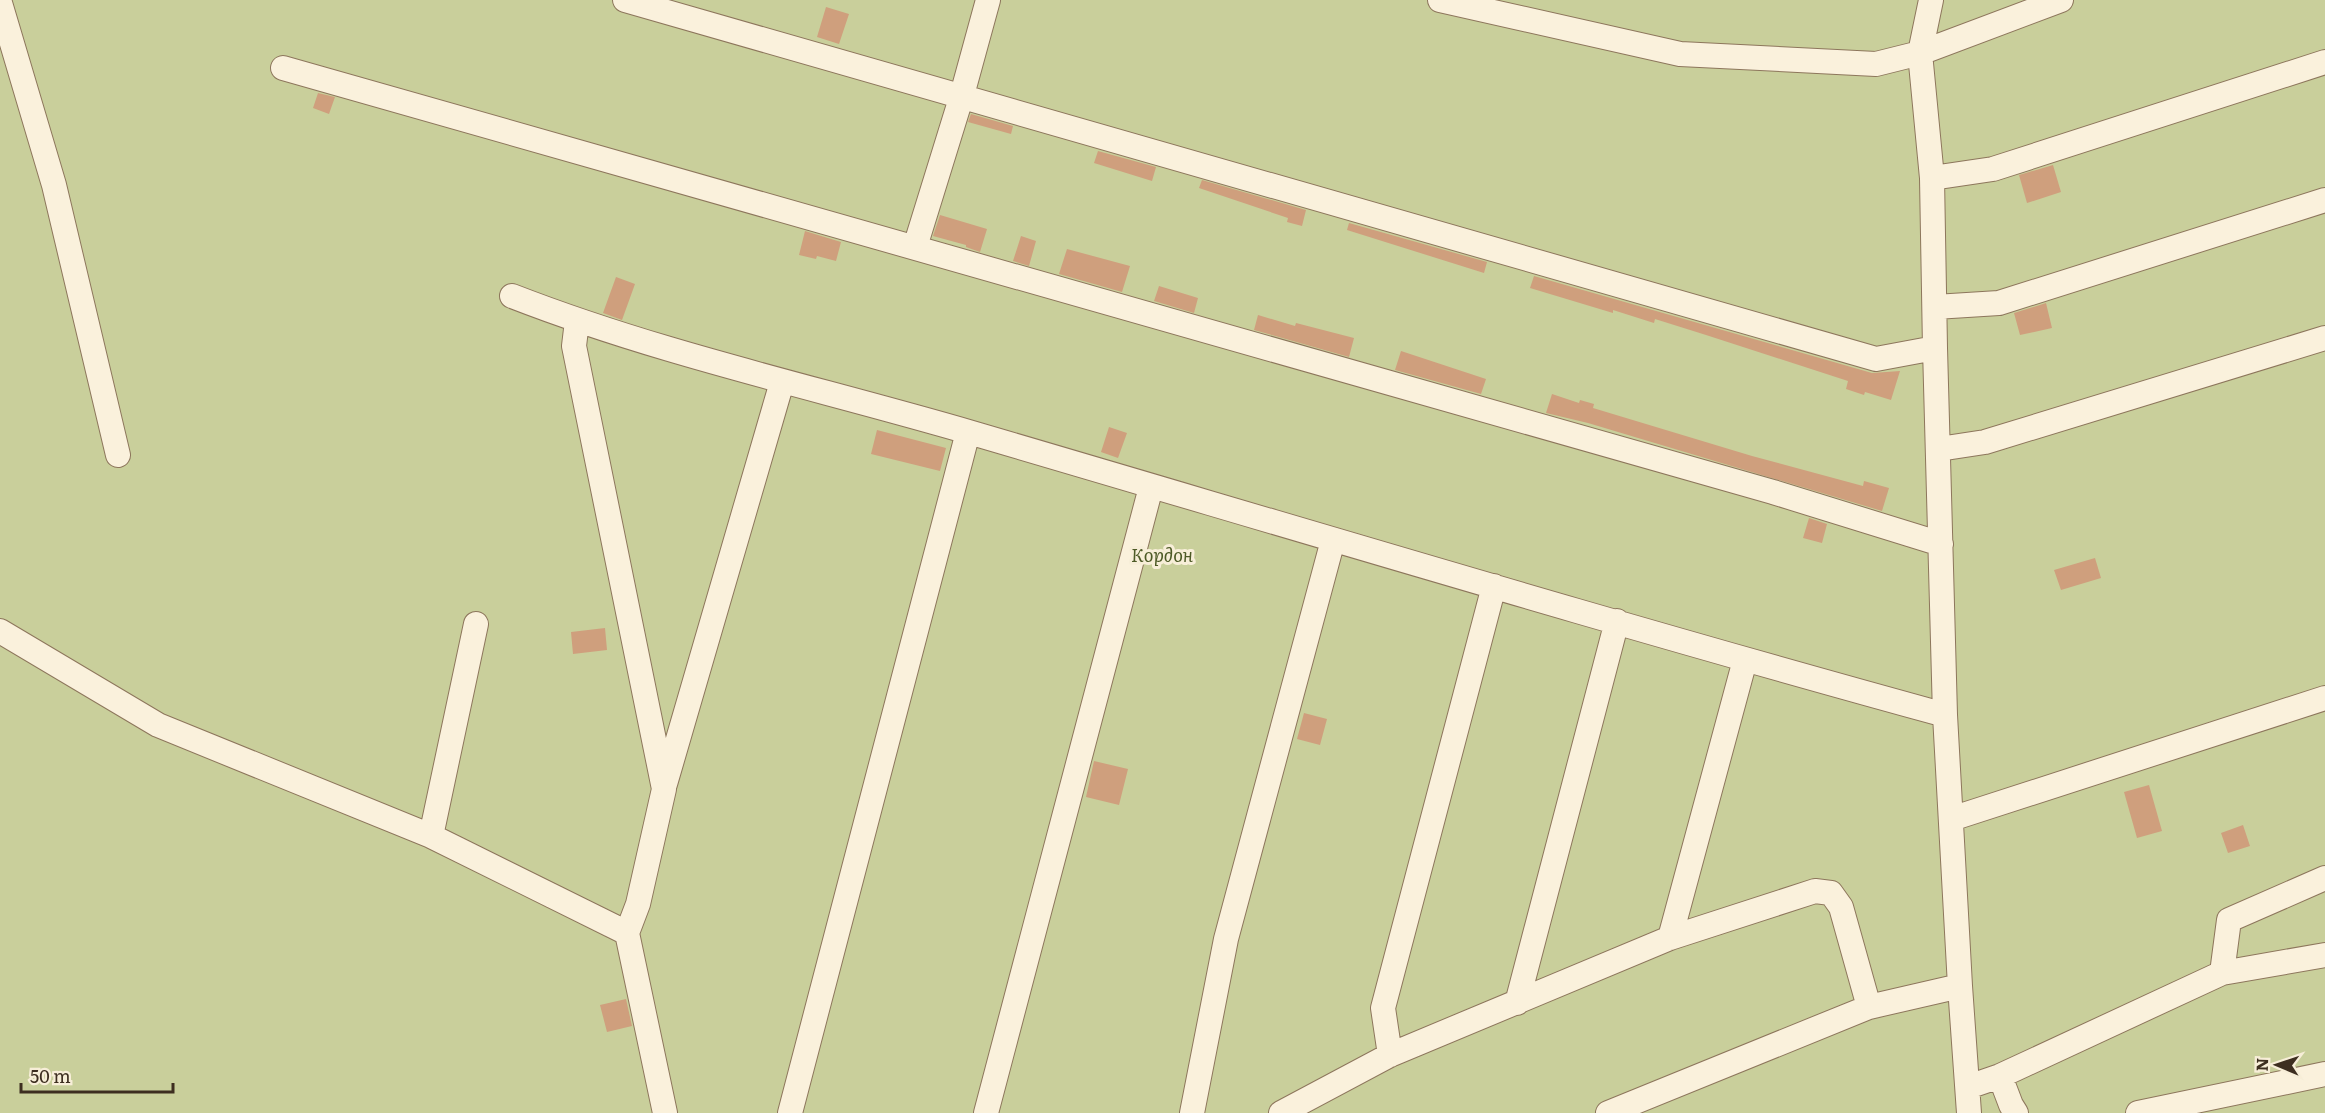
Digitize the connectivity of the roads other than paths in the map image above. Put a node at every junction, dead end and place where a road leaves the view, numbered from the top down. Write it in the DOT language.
graph roads {
  1 [pos="625,0"];
  2 [pos="988,0"];
  3 [pos="1440,0"];
  4 [pos="1931,0"];
  5 [pos="2061,0"];
  6 [pos="0,3"];
  7 [pos="1920,53"];
  8 [pos="2325,62"];
  9 [pos="283,68"];
  10 [pos="962,95"];
  11 [pos="1932,178"];
  12 [pos="2325,200"];
  13 [pos="915,247"];
  14 [pos="512,296"];
  15 [pos="1935,307"];
  16 [pos="577,321"];
  17 [pos="2325,338"];
  18 [pos="1935,348"];
  19 [pos="782,382"];
  20 [pos="968,432"];
  21 [pos="1939,449"];
  22 [pos="118,455"];
  23 [pos="1151,487"];
  24 [pos="1333,540"];
  25 [pos="1941,544"];
  26 [pos="1494,586"];
  27 [pos="1617,621"];
  28 [pos="476,624"];
  29 [pos="0,631"];
  30 [pos="1745,660"];
  31 [pos="2325,698"];
  32 [pos="1946,716"];
  33 [pos="664,789"];
  34 [pos="1951,819"];
  35 [pos="431,836"];
  36 [pos="2325,878"];
  37 [pos="627,933"];
  38 [pos="1670,938"];
  39 [pos="2325,955"];
  40 [pos="2222,973"];
  41 [pos="1960,986"];
  42 [pos="1516,1003"];
  43 [pos="1869,1007"];
  44 [pos="1390,1055"];
  45 [pos="2325,1074"];
  46 [pos="2000,1076"];
  47 [pos="1968,1087"];
  48 [pos="665,1113"];
  49 [pos="790,1113"];
  50 [pos="986,1113"];
  51 [pos="1192,1113"];
  52 [pos="1281,1113"];
  53 [pos="1608,1113"];
  54 [pos="1970,1113"];
  55 [pos="2016,1113"];
  56 [pos="2138,1113"];
  1 -- 10 [label="street"];
  2 -- 10 [label="street"];
  3 -- 7 [label="street"];
  4 -- 7 [label="street"];
  5 -- 7 [label="street"];
  6 -- 22 [label="street"];
  7 -- 11 [label="street"];
  8 -- 11 [label="street"];
  9 -- 13 [label="street"];
  10 -- 13 [label="street"];
  10 -- 18 [label="street"];
  11 -- 15 [label="street"];
  12 -- 15 [label="street"];
  13 -- 25 [label="street"];
  14 -- 16 [label="street"];
  15 -- 18 [label="street"];
  16 -- 19 [label="street"];
  16 -- 33 [label="street"];
  17 -- 21 [label="street"];
  18 -- 21 [label="street"];
  19 -- 20 [label="street"];
  19 -- 33 [label="street"];
  20 -- 23 [label="street"];
  20 -- 49 [label="street"];
  21 -- 25 [label="street"];
  23 -- 24 [label="street"];
  23 -- 50 [label="street"];
  24 -- 26 [label="street"];
  24 -- 51 [label="street"];
  25 -- 32 [label="street"];
  26 -- 27 [label="street"];
  26 -- 44 [label="street"];
  27 -- 30 [label="street"];
  27 -- 42 [label="street"];
  28 -- 35 [label="street"];
  29 -- 35 [label="street"];
  30 -- 32 [label="street"];
  30 -- 38 [label="street"];
  31 -- 34 [label="street"];
  32 -- 34 [label="street"];
  33 -- 37 [label="street"];
  34 -- 41 [label="street"];
  35 -- 37 [label="street"];
  36 -- 40 [label="street"];
  37 -- 48 [label="street"];
  38 -- 42 [label="street"];
  38 -- 43 [label="street"];
  39 -- 40 [label="street"];
  40 -- 46 [label="street"];
  41 -- 43 [label="street"];
  41 -- 47 [label="street"];
  42 -- 44 [label="street"];
  43 -- 53 [label="street"];
  44 -- 52 [label="street"];
  45 -- 56 [label="street"];
  46 -- 47 [label="street"];
  46 -- 55 [label="street"];
  47 -- 54 [label="street"];
}
